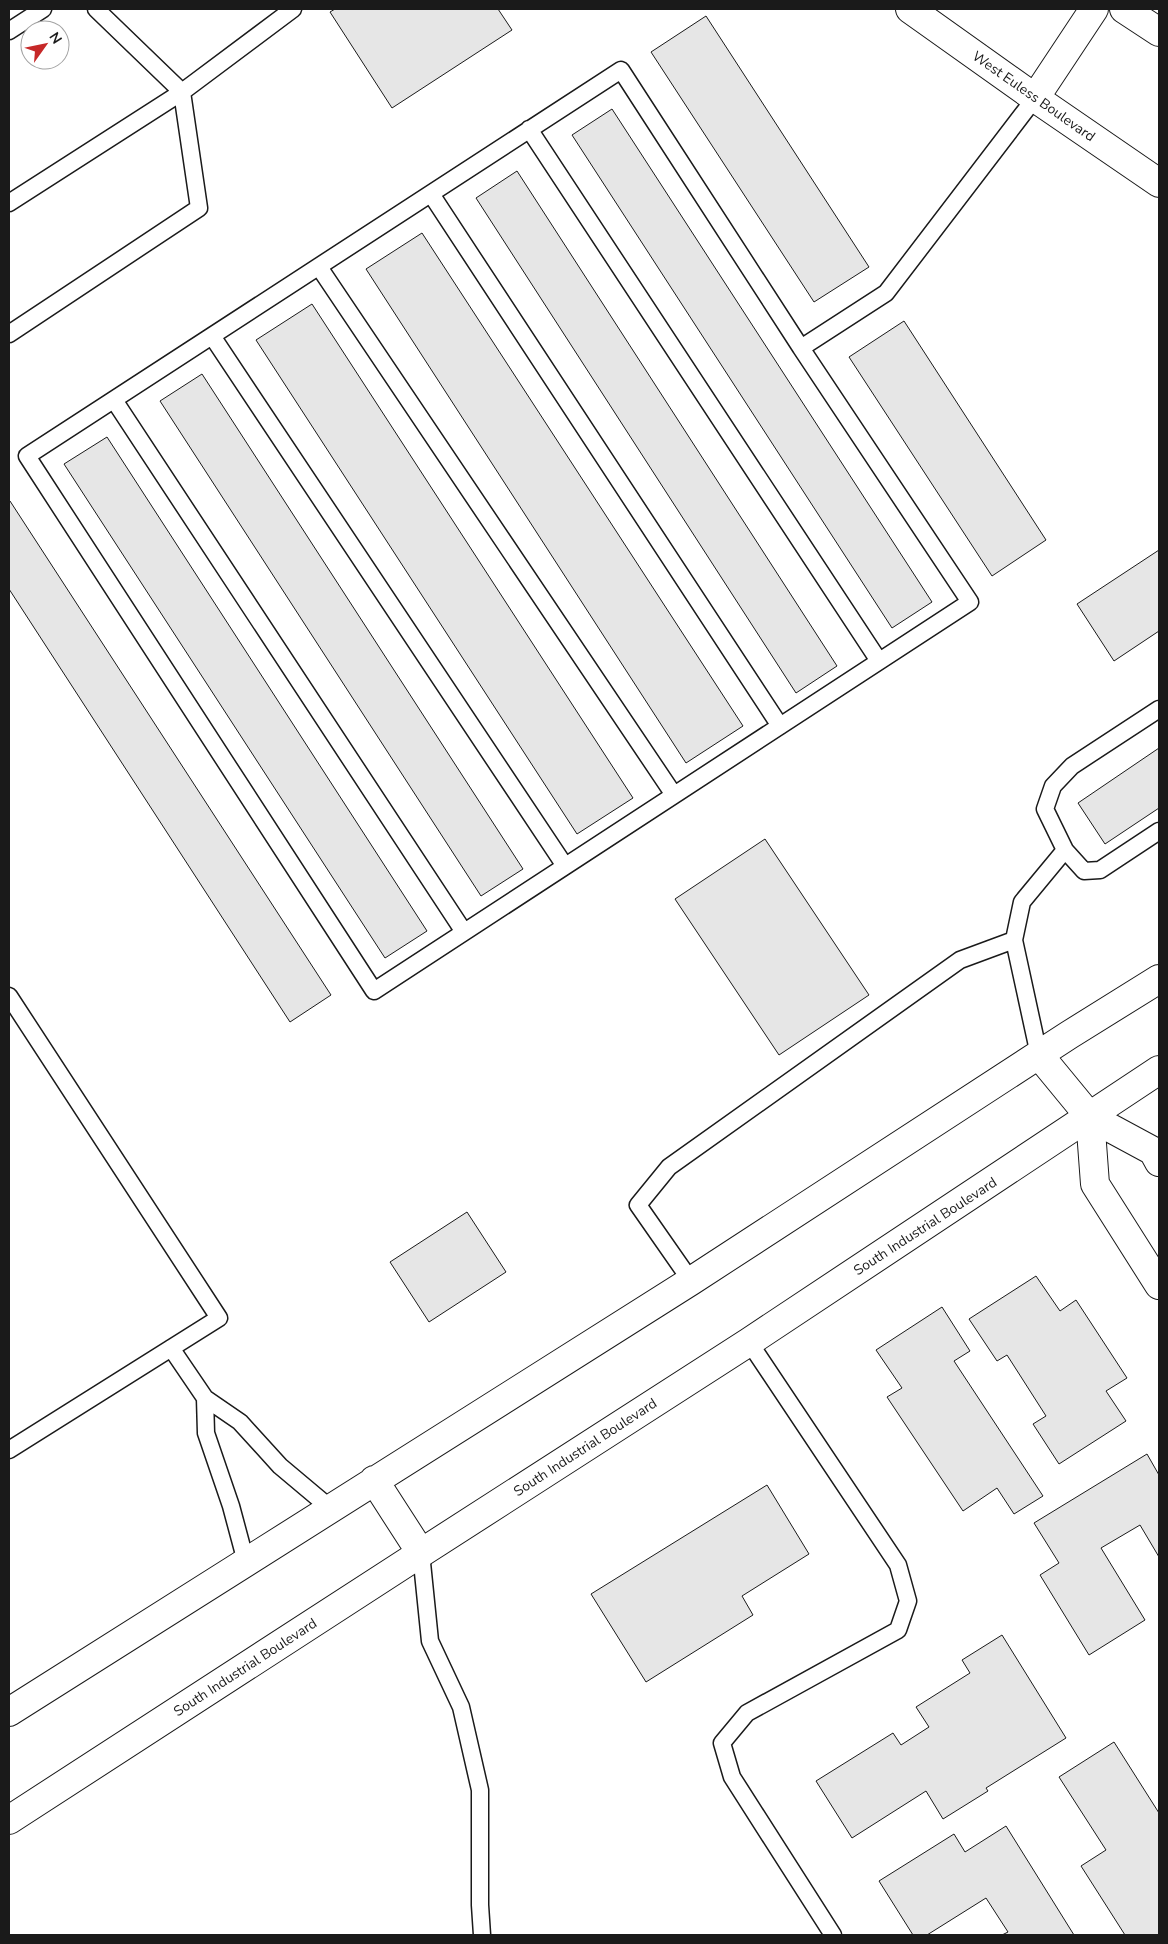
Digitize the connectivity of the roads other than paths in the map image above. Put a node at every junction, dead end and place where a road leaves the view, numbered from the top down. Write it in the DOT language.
graph roads {
  1 [pos="43,9"];
  2 [pos="96,9"];
  3 [pos="293,9"];
  4 [pos="910,9"];
  5 [pos="1094,9"];
  6 [pos="1134,12"];
  7 [pos="9,31"];
  8 [pos="1159,32"];
  9 [pos="182,92"];
  10 [pos="1035,98"];
  11 [pos="529,130"];
  12 [pos="1159,183"];
  13 [pos="431,194"];
  14 [pos="9,203"];
  15 [pos="319,267"];
  16 [pos="9,334"];
  17 [pos="212,336"];
  18 [pos="801,348"];
  19 [pos="114,400"];
  20 [pos="879,661"];
  21 [pos="1159,708"];
  22 [pos="780,726"];
  23 [pos="674,795"];
  24 [pos="1159,831"];
  25 [pos="1065,850"];
  26 [pos="565,866"];
  27 [pos="464,932"];
  28 [pos="1014,940"];
  29 [pos="1159,979"];
  30 [pos="9,996"];
  31 [pos="1039,1055"];
  32 [pos="1159,1070"];
  33 [pos="1090,1117"];
  34 [pos="1159,1162"];
  35 [pos="691,1281"];
  36 [pos="1159,1285"];
  37 [pos="749,1342"];
  38 [pos="171,1348"];
  39 [pos="205,1398"];
  40 [pos="9,1450"];
  41 [pos="374,1480"];
  42 [pos="330,1508"];
  43 [pos="421,1552"];
  44 [pos="246,1562"];
  45 [pos="9,1712"];
  46 [pos="9,1820"];
  47 [pos="482,1935"];
  48 [pos="833,1935"];
  1 -- 7 [label="lane"];
  2 -- 9 [label="lane"];
  3 -- 9 [label="lane"];
  4 -- 10 [label="main road, West Euless Boulevard"];
  5 -- 10 [label="main road"];
  6 -- 8 [label="main road"];
  9 -- 14 [label="lane"];
  9 -- 16 [label="lane"];
  10 -- 12 [label="main road, West Euless Boulevard"];
  10 -- 18 [label="lane"];
  11 -- 13 [label="lane"];
  11 -- 18 [label="lane"];
  11 -- 20 [label="lane"];
  13 -- 15 [label="lane"];
  13 -- 22 [label="lane"];
  15 -- 17 [label="lane"];
  15 -- 23 [label="lane"];
  17 -- 19 [label="lane"];
  17 -- 26 [label="lane"];
  18 -- 20 [label="lane"];
  19 -- 27 [label="lane"];
  19 -- 27 [label="lane"];
  20 -- 22 [label="lane"];
  21 -- 25 [label="lane"];
  22 -- 23 [label="lane"];
  23 -- 26 [label="lane"];
  24 -- 25 [label="lane"];
  25 -- 28 [label="lane"];
  26 -- 27 [label="lane"];
  28 -- 31 [label="lane"];
  28 -- 35 [label="lane"];
  29 -- 31 [label="main road"];
  30 -- 38 [label="lane"];
  31 -- 33 [label="main road"];
  31 -- 35 [label="main road"];
  32 -- 33 [label="main road, South Industrial Boulevard"];
  33 -- 34 [label="main road"];
  33 -- 36 [label="main road"];
  33 -- 37 [label="main road, South Industrial Boulevard"];
  35 -- 41 [label="main road"];
  37 -- 43 [label="main road, South Industrial Boulevard"];
  37 -- 48 [label="lane"];
  38 -- 39 [label="lane"];
  38 -- 40 [label="lane"];
  39 -- 42 [label="lane"];
  39 -- 44 [label="lane"];
  41 -- 42 [label="main road"];
  41 -- 43 [label="main road"];
  42 -- 44 [label="main road"];
  43 -- 46 [label="main road, South Industrial Boulevard"];
  43 -- 47 [label="lane"];
  44 -- 45 [label="main road"];
}
